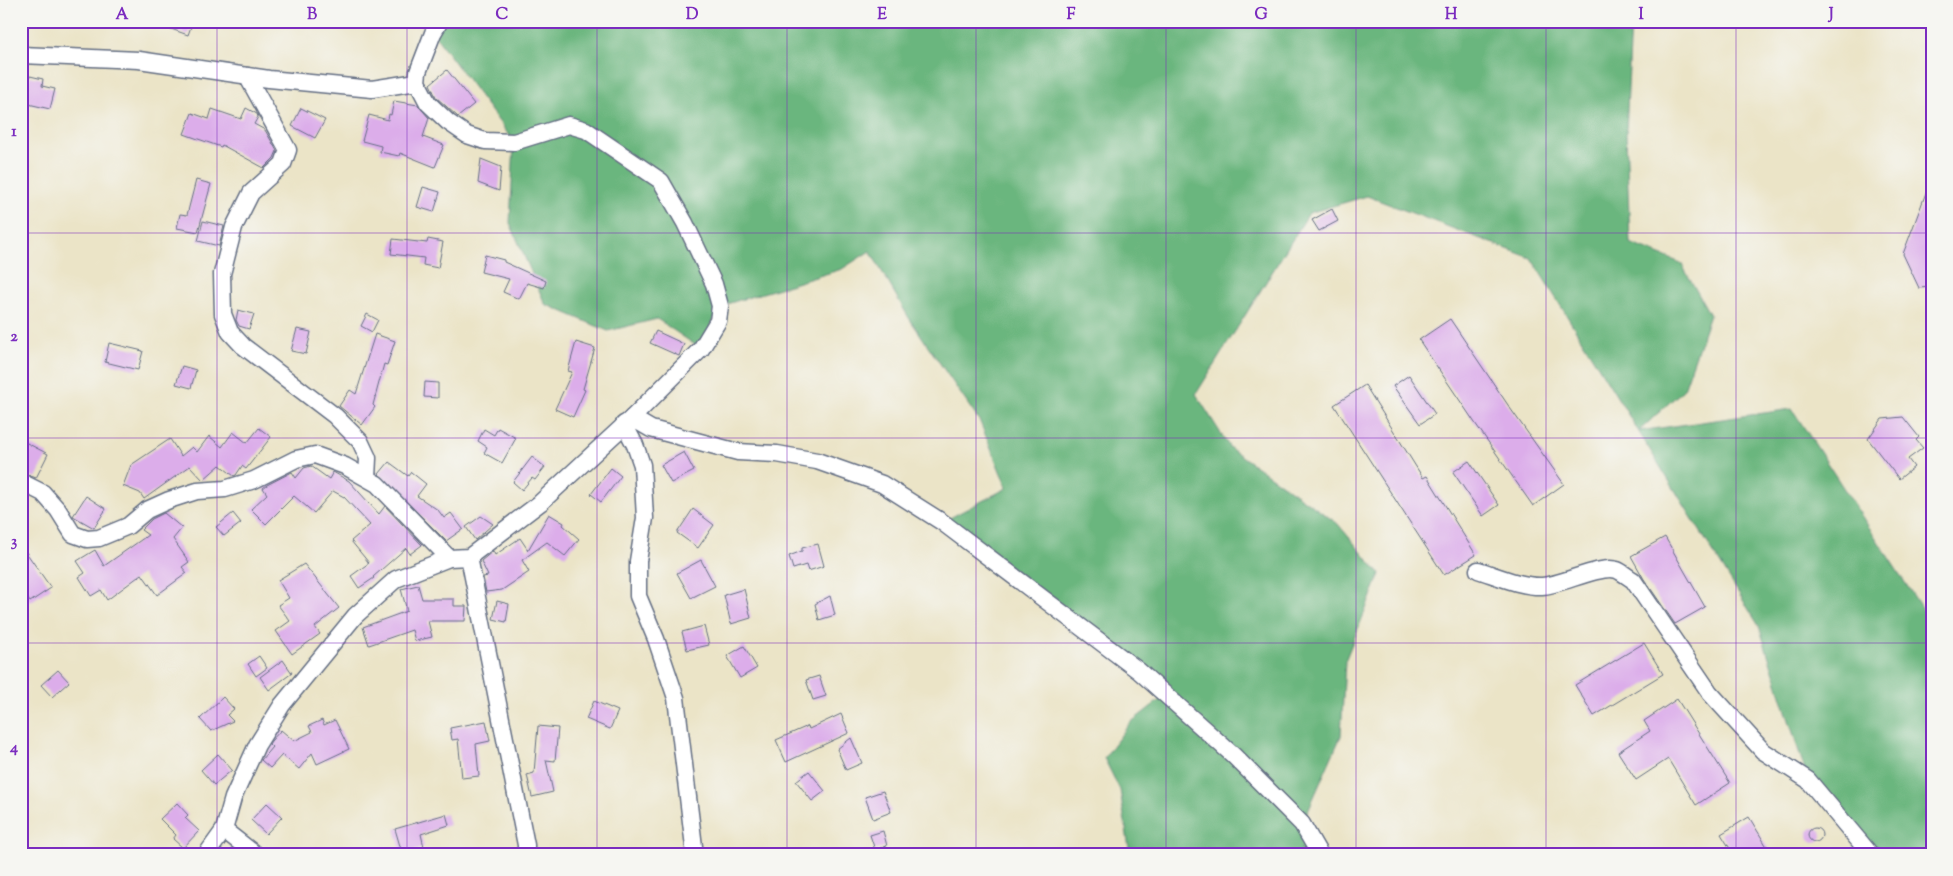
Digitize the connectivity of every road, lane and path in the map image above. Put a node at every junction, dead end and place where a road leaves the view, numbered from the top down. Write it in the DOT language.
graph roads {
  1 [pos="440,21"];
  2 [pos="21,55"];
  3 [pos="247,76"];
  4 [pos="417,82"];
  5 [pos="628,421"];
  6 [pos="367,478"];
  7 [pos="21,482"];
  8 [pos="469,557"];
  9 [pos="448,558"];
  10 [pos="1478,570"];
  11 [pos="224,830"];
  12 [pos="206,855"];
  13 [pos="256,855"];
  14 [pos="526,855"];
  15 [pos="695,855"];
  16 [pos="1320,855"];
  17 [pos="1871,855"];
  1 -- 4 [label="street"];
  2 -- 3 [label="street"];
  3 -- 4 [label="street"];
  3 -- 6 [label="street"];
  4 -- 5 [label="street"];
  5 -- 8 [label="street"];
  5 -- 15 [label="street"];
  5 -- 16 [label="street"];
  6 -- 7 [label="street"];
  6 -- 9 [label="street"];
  8 -- 9 [label="street"];
  8 -- 14 [label="street"];
  9 -- 11 [label="street"];
  10 -- 17 [label="street"];
  11 -- 12 [label="street"];
  11 -- 13 [label="street"];
}
